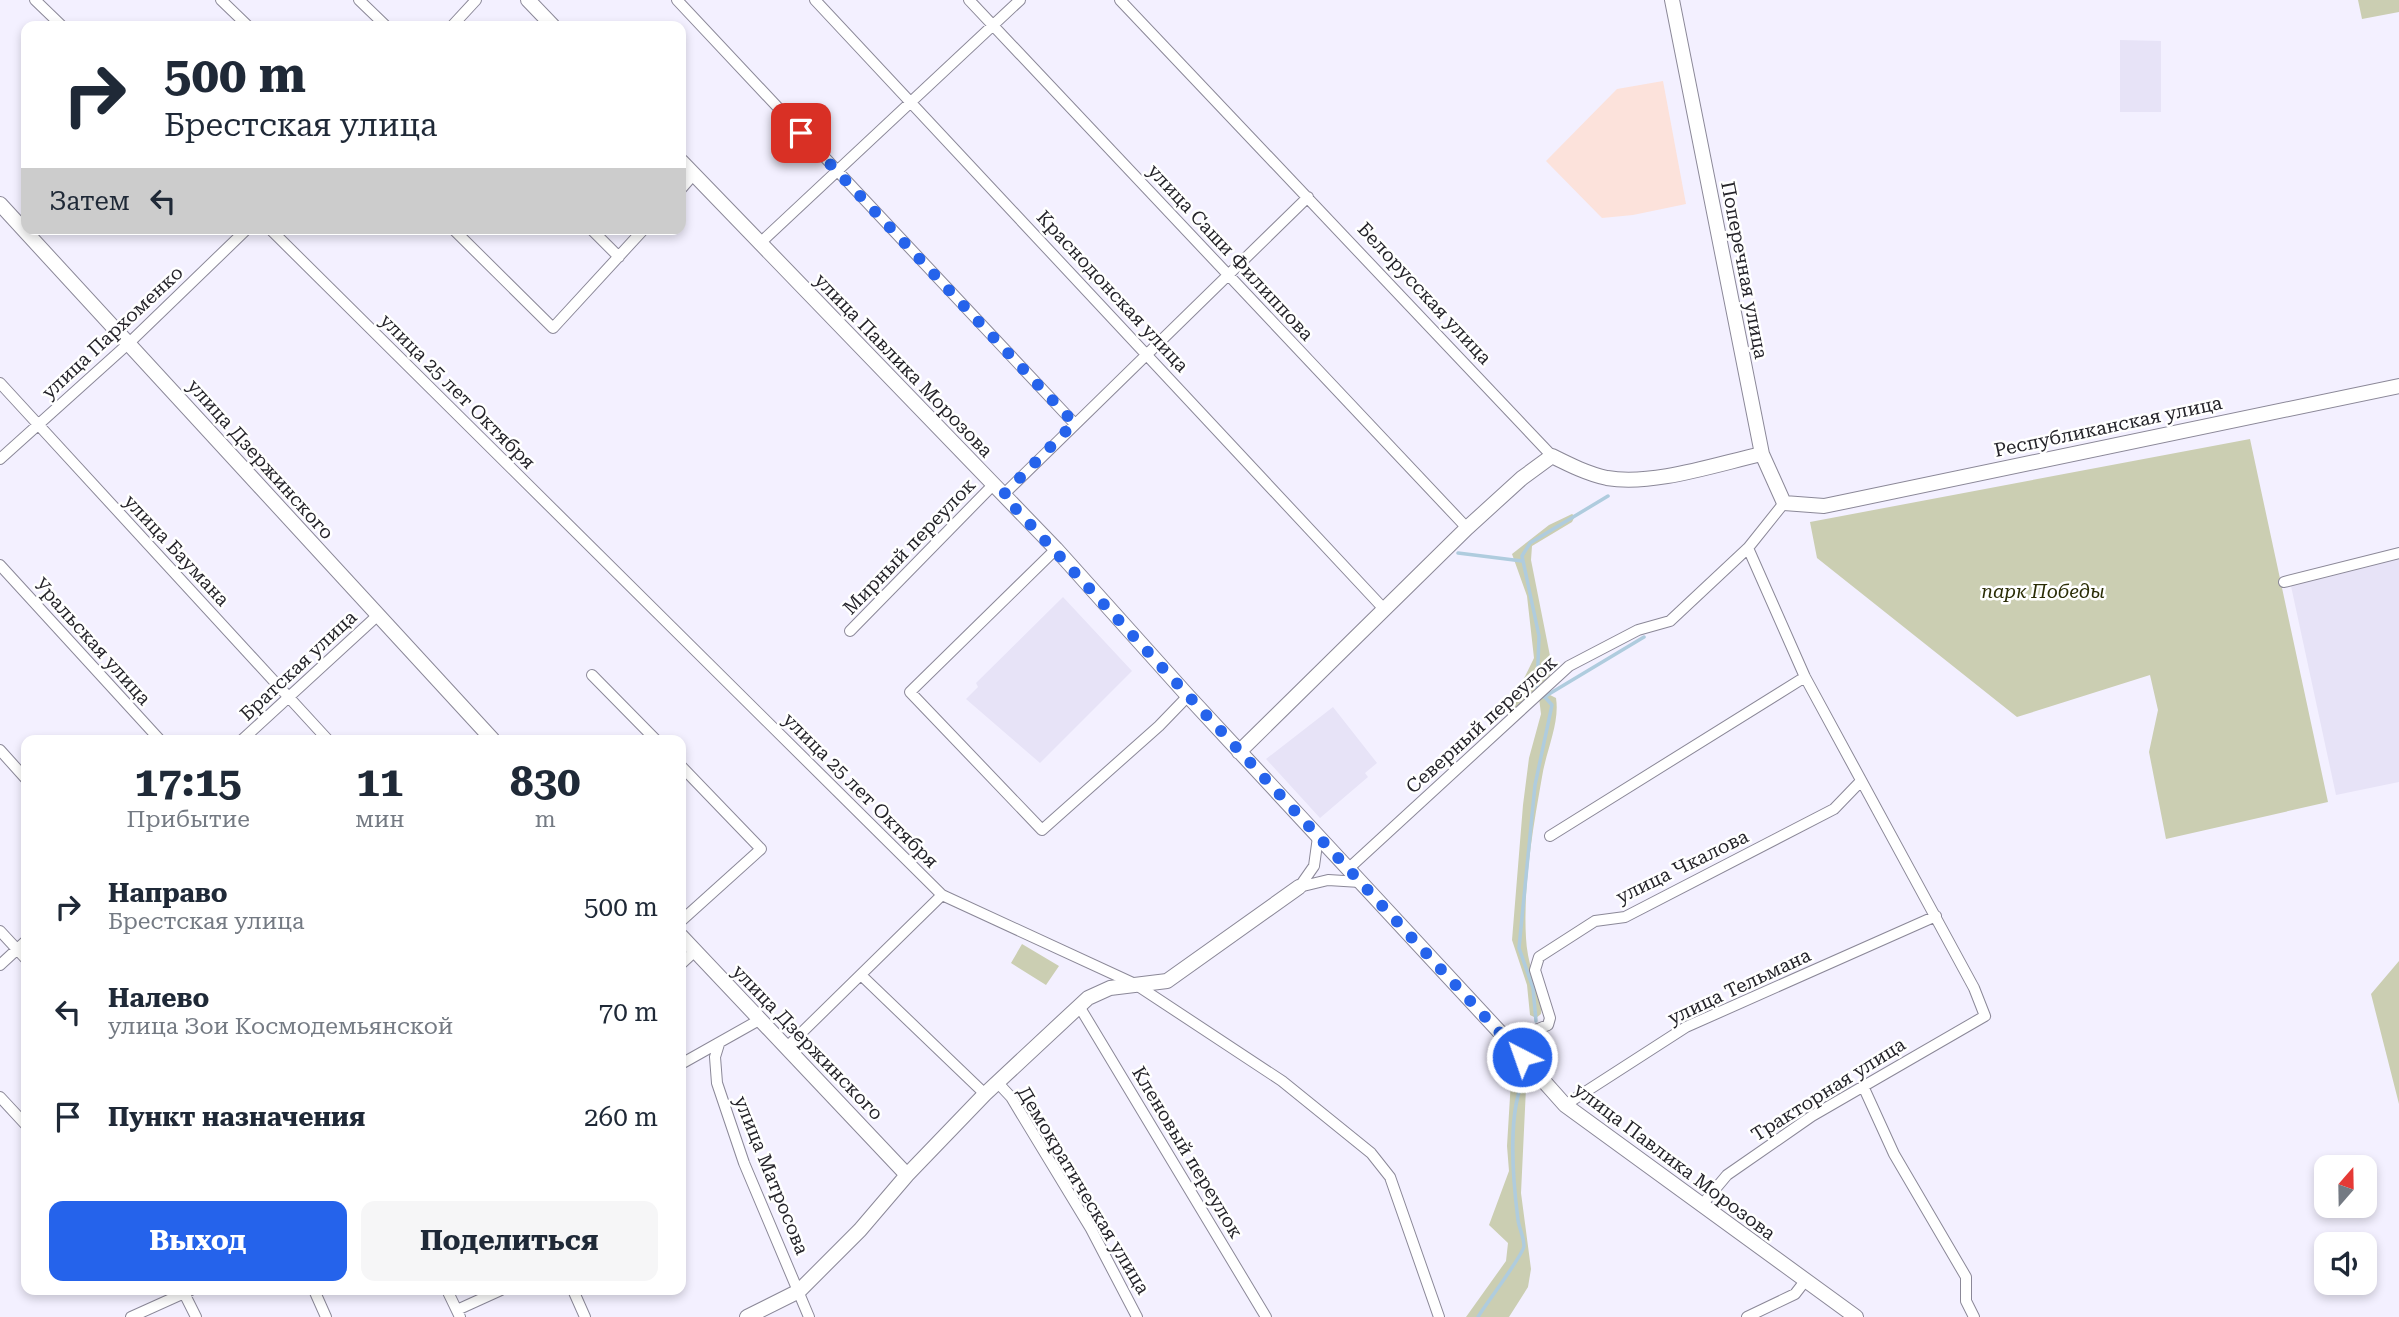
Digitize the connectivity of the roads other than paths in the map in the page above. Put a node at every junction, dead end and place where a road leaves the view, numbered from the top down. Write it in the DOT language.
graph roads {
  1 [pos="36,0"];
  2 [pos="221,0"];
  3 [pos="359,0"];
  4 [pos="475,0"];
  5 [pos="528,0"];
  6 [pos="677,0"];
  7 [pos="815,0"];
  8 [pos="969,0"];
  9 [pos="1020,0"];
  10 [pos="1120,0"];
  11 [pos="1672,0"];
  12 [pos="57,21"];
  13 [pos="243,21"];
  14 [pos="381,21"];
  15 [pos="456,21"];
  16 [pos="548,21"];
  17 [pos="994,26"];
  18 [pos="911,102"];
  19 [pos="686,165"];
  20 [pos="837,171"];
  21 [pos="694,174"];
  22 [pos="686,183"];
  23 [pos="1308,197"];
  24 [pos="0,204"];
  25 [pos="21,227"];
  26 [pos="29,235"];
  27 [pos="241,235"];
  28 [pos="276,235"];
  29 [pos="459,235"];
  30 [pos="597,235"];
  31 [pos="639,235"];
  32 [pos="759,244"];
  33 [pos="619,257"];
  34 [pos="1228,275"];
  35 [pos="129,343"];
  36 [pos="1147,353"];
  37 [pos="0,383"];
  38 [pos="2399,386"];
  39 [pos="1074,423"];
  40 [pos="38,425"];
  41 [pos="1762,454"];
  42 [pos="1552,456"];
  43 [pos="0,459"];
  44 [pos="998,490"];
  45 [pos="1783,503"];
  46 [pos="1467,528"];
  47 [pos="1748,548"];
  48 [pos="1055,549"];
  49 [pos="2399,553"];
  50 [pos="0,565"];
  51 [pos="2284,582"];
  52 [pos="1384,609"];
  53 [pos="377,615"];
  54 [pos="850,631"];
  55 [pos="592,675"];
  56 [pos="1805,677"];
  57 [pos="1188,696"];
  58 [pos="289,697"];
  59 [pos="155,735"];
  60 [pos="247,735"];
  61 [pos="323,735"];
  62 [pos="488,735"];
  63 [pos="651,735"];
  64 [pos="0,750"];
  65 [pos="1239,751"];
  66 [pos="686,771"];
  67 [pos="21,773"];
  68 [pos="1861,781"];
  69 [pos="1550,836"];
  70 [pos="1318,837"];
  71 [pos="1348,869"];
  72 [pos="1360,882"];
  73 [pos="1299,887"];
  74 [pos="942,895"];
  75 [pos="686,916"];
  76 [pos="1936,916"];
  77 [pos="0,931"];
  78 [pos="686,941"];
  79 [pos="21,946"];
  80 [pos="17,950"];
  81 [pos="695,951"];
  82 [pos="21,954"];
  83 [pos="686,959"];
  84 [pos="0,965"];
  85 [pos="861,975"];
  86 [pos="1135,984"];
  87 [pos="1079,1006"];
  88 [pos="761,1019"];
  89 [pos="1508,1041"];
  90 [pos="719,1044"];
  91 [pos="788,1046"];
  92 [pos="686,1061"];
  93 [pos="997,1082"];
  94 [pos="1863,1086"];
  95 [pos="985,1094"];
  96 [pos="0,1097"];
  97 [pos="1565,1105"];
  98 [pos="21,1120"];
  99 [pos="907,1175"];
  100 [pos="1701,1206"];
  101 [pos="1805,1281"];
  102 [pos="799,1291"];
  103 [pos="175,1295"];
  104 [pos="185,1295"];
  105 [pos="315,1295"];
  106 [pos="449,1295"];
  107 [pos="492,1295"];
  108 [pos="575,1295"];
  109 [pos="458,1313"];
  110 [pos="131,1317"];
  111 [pos="196,1317"];
  112 [pos="326,1317"];
  113 [pos="586,1317"];
  114 [pos="747,1317"];
  115 [pos="808,1317"];
  116 [pos="1138,1317"];
  117 [pos="1266,1317"];
  118 [pos="1439,1317"];
  119 [pos="1747,1317"];
  120 [pos="1856,1317"];
  121 [pos="1974,1317"];
  1 -- 12 [label="street"];
  2 -- 13 [label="street"];
  3 -- 14 [label="street"];
  4 -- 15 [label="street"];
  5 -- 16 [label="street"];
  6 -- 20 [label="street"];
  7 -- 18 [label="street, Краснодонская улица"];
  8 -- 17 [label="street, улица Саши Филиппова"];
  9 -- 17 [label="street"];
  10 -- 23 [label="street, Белорусская улица"];
  11 -- 41 [label="street, Поперечная улица"];
  17 -- 18 [label="street"];
  17 -- 34 [label="street, улица Саши Филиппова"];
  18 -- 20 [label="street"];
  18 -- 36 [label="street, Краснодонская улица"];
  19 -- 21 [label="street, улица Павлика Морозова"];
  20 -- 32 [label="street"];
  20 -- 39 [label="street"];
  21 -- 22 [label="street"];
  21 -- 32 [label="street, улица Павлика Морозова"];
  23 -- 34 [label="street, Мирный переулок"];
  23 -- 42 [label="street, Белорусская улица"];
  24 -- 25 [label="street, улица Дзержинского"];
  26 -- 35 [label="street, улица Дзержинского"];
  27 -- 35 [label="street, улица Пархоменко"];
  28 -- 74 [label="street, улица 25 лет Октября"];
  29 -- 33 [label="street"];
  30 -- 33 [label="street"];
  31 -- 33 [label="street"];
  32 -- 44 [label="street, улица Павлика Морозова"];
  34 -- 36 [label="street, Мирный переулок"];
  34 -- 46 [label="street, улица Саши Филиппова"];
  35 -- 40 [label="street, улица Пархоменко"];
  35 -- 53 [label="street, улица Дзержинского"];
  36 -- 39 [label="street, Мирный переулок"];
  36 -- 52 [label="street, Краснодонская улица"];
  37 -- 40 [label="street, улица Баумана"];
  38 -- 45 [label="street, Республиканская улица"];
  39 -- 44 [label="street, Мирный переулок"];
  40 -- 43 [label="street, улица Пархоменко"];
  40 -- 58 [label="street, улица Баумана"];
  41 -- 42 [label="street, Белорусская улица"];
  41 -- 45 [label="street, Поперечная улица"];
  42 -- 46 [label="street"];
  44 -- 48 [label="street, улица Павлика Морозова"];
  44 -- 54 [label="street, Мирный переулок"];
  45 -- 47 [label="street, Северный переулок"];
  46 -- 52 [label="street"];
  47 -- 56 [label="street"];
  47 -- 71 [label="street, Северный переулок"];
  48 -- 57 [label="street, улица Павлика Морозова"];
  48 -- 57 [label="street"];
  49 -- 51 [label="street"];
  50 -- 59 [label="street, Уральская улица"];
  52 -- 65 [label="street"];
  53 -- 58 [label="street, Братская улица"];
  53 -- 62 [label="street, улица Дзержинского"];
  55 -- 63 [label="street"];
  56 -- 68 [label="street"];
  56 -- 69 [label="street"];
  57 -- 65 [label="street, улица Павлика Морозова"];
  58 -- 60 [label="street, Братская улица"];
  58 -- 61 [label="street, улица Баумана"];
  64 -- 67 [label="street"];
  65 -- 70 [label="street, улица Павлика Морозова"];
  66 -- 75 [label="street"];
  68 -- 76 [label="street"];
  68 -- 89 [label="street, улица Чкалова"];
  70 -- 71 [label="street, улица Павлика Морозова"];
  70 -- 73 [label="street"];
  71 -- 72 [label="street, улица Павлика Морозова"];
  72 -- 73 [label="street"];
  72 -- 89 [label="street, улица Павлика Морозова"];
  73 -- 86 [label="street"];
  74 -- 85 [label="street"];
  74 -- 86 [label="street, улица 25 лет Октября"];
  76 -- 94 [label="street, Тракторная улица"];
  76 -- 97 [label="street, улица Тельмана"];
  77 -- 80 [label="street"];
  78 -- 81 [label="street, улица Дзержинского"];
  79 -- 80 [label="street"];
  80 -- 82 [label="street"];
  80 -- 84 [label="street"];
  81 -- 83 [label="street"];
  81 -- 88 [label="street, улица Дзержинского"];
  85 -- 91 [label="street"];
  85 -- 95 [label="street"];
  86 -- 87 [label="street"];
  86 -- 118 [label="street, улица 25 лет Октября"];
  87 -- 93 [label="street"];
  87 -- 117 [label="street, Кленовый переулок"];
  88 -- 90 [label="street"];
  88 -- 91 [label="street, улица Дзержинского"];
  89 -- 97 [label="street, улица Павлика Морозова"];
  90 -- 92 [label="street"];
  90 -- 102 [label="street, улица Матросова"];
  91 -- 99 [label="street, улица Дзержинского"];
  93 -- 95 [label="street"];
  93 -- 116 [label="street, Демократическая улица"];
  94 -- 100 [label="street, Тракторная улица"];
  94 -- 121 [label="street"];
  95 -- 99 [label="street"];
  96 -- 98 [label="street"];
  97 -- 100 [label="street, улица Павлика Морозова"];
  99 -- 102 [label="street"];
  100 -- 101 [label="street, улица Павлика Морозова"];
  101 -- 119 [label="street"];
  101 -- 120 [label="street, улица Павлика Морозова"];
  102 -- 114 [label="street"];
  102 -- 115 [label="street, улица Матросова"];
  103 -- 110 [label="street"];
  104 -- 111 [label="street"];
  105 -- 112 [label="street"];
  106 -- 109 [label="street"];
  107 -- 109 [label="street"];
  108 -- 113 [label="street"];
}
